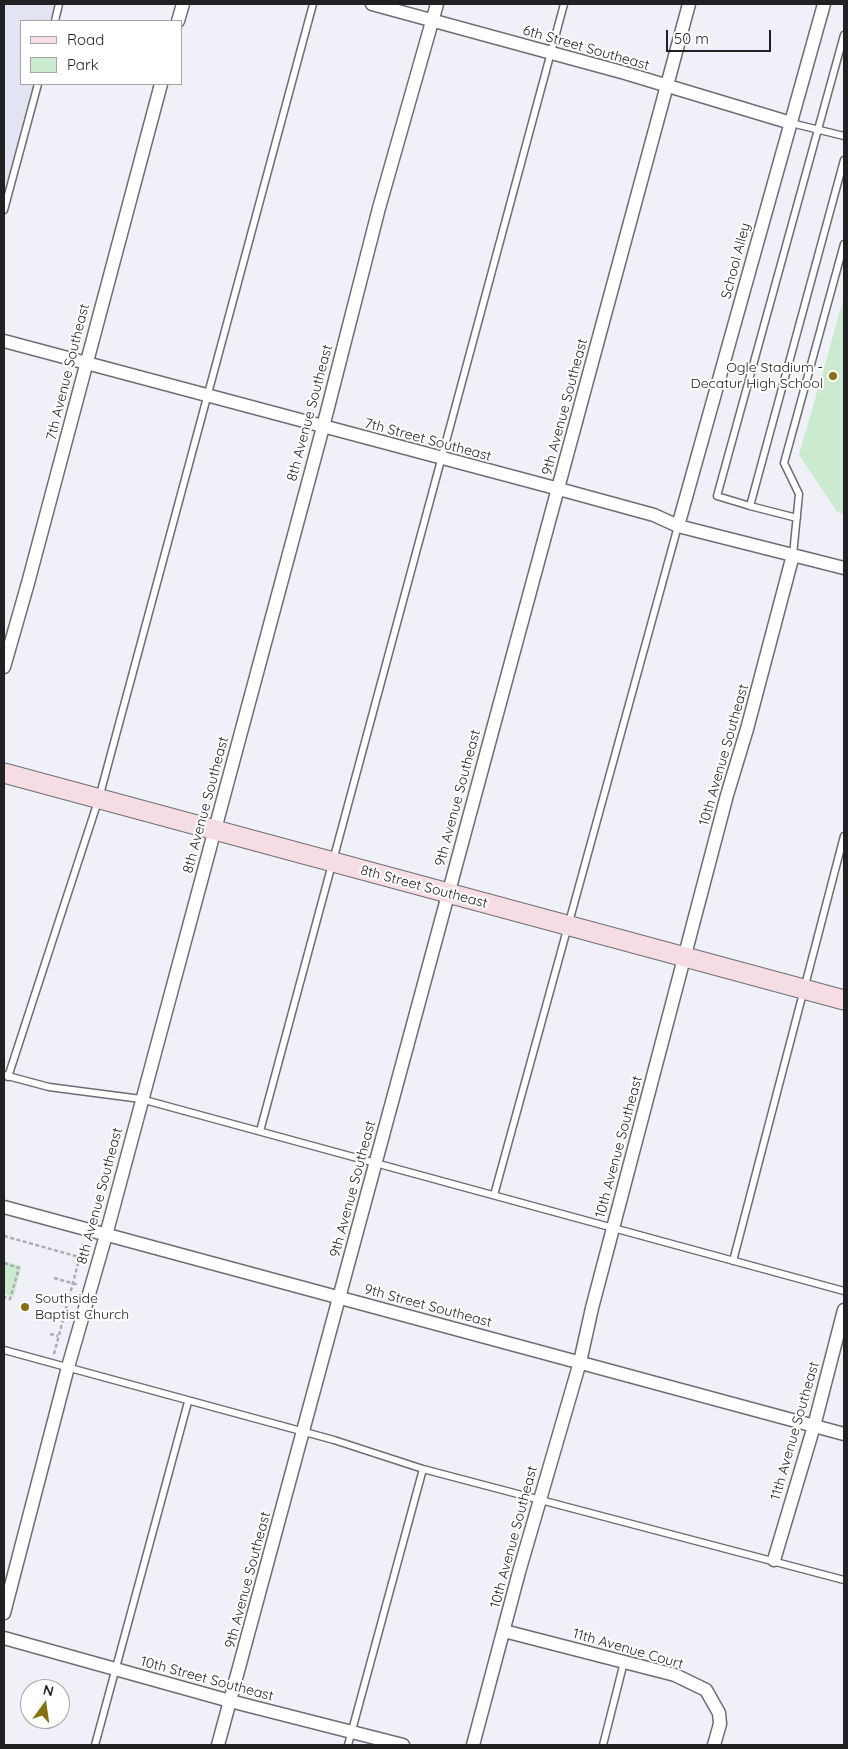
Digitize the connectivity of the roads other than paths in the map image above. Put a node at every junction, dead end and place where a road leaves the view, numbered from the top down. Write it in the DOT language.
graph roads {
  1 [pos="59,4"];
  2 [pos="182,4"];
  3 [pos="313,4"];
  4 [pos="372,4"];
  5 [pos="437,4"];
  6 [pos="564,4"];
  7 [pos="689,4"];
  8 [pos="824,4"];
  9 [pos="54,20"];
  10 [pos="178,20"];
  11 [pos="432,22"];
  12 [pos="844,35"];
  13 [pos="551,53"];
  14 [pos="38,85"];
  15 [pos="161,85"];
  16 [pos="667,86"];
  17 [pos="791,123"];
  18 [pos="817,130"];
  19 [pos="844,136"];
  20 [pos="844,160"];
  21 [pos="4,210"];
  22 [pos="844,244"];
  23 [pos="4,341"];
  24 [pos="86,362"];
  25 [pos="207,396"];
  26 [pos="323,427"];
  27 [pos="441,459"];
  28 [pos="559,489"];
  29 [pos="750,506"];
  30 [pos="797,518"];
  31 [pos="678,526"];
  32 [pos="793,555"];
  33 [pos="844,568"];
  34 [pos="4,667"];
  35 [pos="4,772"];
  36 [pos="99,798"];
  37 [pos="215,830"];
  38 [pos="844,836"];
  39 [pos="333,862"];
  40 [pos="448,893"];
  41 [pos="568,926"];
  42 [pos="684,957"];
  43 [pos="805,989"];
  44 [pos="844,1000"];
  45 [pos="6,1076"];
  46 [pos="141,1099"];
  47 [pos="260,1131"];
  48 [pos="376,1163"];
  49 [pos="494,1195"];
  50 [pos="4,1207"];
  51 [pos="614,1228"];
  52 [pos="106,1235"];
  53 [pos="733,1261"];
  54 [pos="844,1291"];
  55 [pos="339,1298"];
  56 [pos="844,1310"];
  57 [pos="4,1350"];
  58 [pos="580,1362"];
  59 [pos="68,1367"];
  60 [pos="188,1402"];
  61 [pos="814,1426"];
  62 [pos="304,1432"];
  63 [pos="844,1434"];
  64 [pos="423,1468"];
  65 [pos="540,1500"];
  66 [pos="774,1560"];
  67 [pos="844,1580"];
  68 [pos="4,1613"];
  69 [pos="504,1631"];
  70 [pos="4,1638"];
  71 [pos="624,1661"];
  72 [pos="116,1670"];
  73 [pos="230,1701"];
  74 [pos="352,1732"];
  75 [pos="95,1745"];
  76 [pos="218,1745"];
  77 [pos="348,1745"];
  78 [pos="403,1745"];
  79 [pos="473,1745"];
  80 [pos="603,1745"];
  81 [pos="714,1745"];
  1 -- 9 [label="lane"];
  2 -- 10 [label="street"];
  3 -- 25 [label="lane"];
  4 -- 11 [label="street, 6th Street Southeast"];
  5 -- 11 [label="street, 8th Avenue Southeast"];
  6 -- 13 [label="lane"];
  7 -- 16 [label="street, 9th Avenue Southeast"];
  8 -- 17 [label="street, School Alley"];
  11 -- 13 [label="street, 6th Street Southeast"];
  11 -- 26 [label="street, 8th Avenue Southeast"];
  12 -- 18 [label="lane"];
  13 -- 16 [label="street, 6th Street Southeast"];
  13 -- 27 [label="lane"];
  14 -- 21 [label="lane"];
  15 -- 24 [label="street, 7th Avenue Southeast"];
  16 -- 17 [label="street, 6th Street Southeast"];
  16 -- 28 [label="street, 9th Avenue Southeast"];
  17 -- 18 [label="lane"];
  17 -- 31 [label="street, School Alley"];
  18 -- 19 [label="lane"];
  18 -- 29 [label="lane"];
  20 -- 29 [label="lane"];
  22 -- 30 [label="lane"];
  23 -- 24 [label="street, 7th Street Southeast"];
  24 -- 25 [label="street, 7th Street Southeast"];
  24 -- 34 [label="street, 7th Avenue Southeast"];
  25 -- 26 [label="street, 7th Street Southeast"];
  25 -- 36 [label="lane"];
  26 -- 27 [label="street, 7th Street Southeast"];
  26 -- 37 [label="street, 8th Avenue Southeast"];
  27 -- 28 [label="street, 7th Street Southeast"];
  27 -- 39 [label="lane"];
  28 -- 31 [label="street, 7th Street Southeast"];
  28 -- 40 [label="street, 9th Avenue Southeast"];
  29 -- 30 [label="lane"];
  30 -- 32 [label="lane"];
  31 -- 32 [label="street, 7th Street Southeast"];
  31 -- 41 [label="lane"];
  32 -- 33 [label="street, 7th Street Southeast"];
  32 -- 42 [label="street, 10th Avenue Southeast"];
  35 -- 36 [label="street, 8th Street Southeast"];
  36 -- 37 [label="street, 8th Street Southeast"];
  36 -- 45 [label="lane"];
  37 -- 39 [label="street, 8th Street Southeast"];
  37 -- 46 [label="street, 8th Avenue Southeast"];
  38 -- 43 [label="lane"];
  39 -- 40 [label="street, 8th Street Southeast"];
  39 -- 47 [label="lane"];
  40 -- 41 [label="street, 8th Street Southeast"];
  40 -- 48 [label="street, 9th Avenue Southeast"];
  41 -- 42 [label="street, 8th Street Southeast"];
  41 -- 49 [label="lane"];
  42 -- 43 [label="street, 8th Street Southeast"];
  42 -- 51 [label="street, 10th Avenue Southeast"];
  43 -- 44 [label="street, 8th Street Southeast"];
  43 -- 53 [label="lane"];
  45 -- 46 [label="lane"];
  46 -- 47 [label="lane"];
  46 -- 52 [label="street, 8th Avenue Southeast"];
  47 -- 48 [label="lane"];
  48 -- 49 [label="lane"];
  48 -- 55 [label="street, 9th Avenue Southeast"];
  49 -- 51 [label="lane"];
  50 -- 52 [label="street, 9th Street Southeast"];
  51 -- 53 [label="lane"];
  51 -- 58 [label="street, 10th Avenue Southeast"];
  52 -- 55 [label="street, 9th Street Southeast"];
  52 -- 59 [label="street, 8th Avenue Southeast"];
  53 -- 54 [label="lane"];
  55 -- 58 [label="street, 9th Street Southeast"];
  55 -- 62 [label="street, 9th Avenue Southeast"];
  56 -- 61 [label="street, 11th Avenue Southeast"];
  57 -- 59 [label="lane"];
  58 -- 61 [label="street, 9th Street Southeast"];
  58 -- 65 [label="street, 10th Avenue Southeast"];
  59 -- 60 [label="lane"];
  59 -- 68 [label="street, 8th Avenue Southeast"];
  60 -- 62 [label="lane"];
  60 -- 72 [label="lane"];
  61 -- 63 [label="street, 9th Street Southeast"];
  61 -- 66 [label="street, 11th Avenue Southeast"];
  62 -- 64 [label="lane"];
  62 -- 73 [label="street, 9th Avenue Southeast"];
  64 -- 65 [label="lane"];
  64 -- 74 [label="lane"];
  65 -- 66 [label="lane"];
  65 -- 69 [label="street, 10th Avenue Southeast"];
  66 -- 67 [label="lane"];
  69 -- 71 [label="street, 11th Avenue Court"];
  69 -- 79 [label="street, 10th Avenue Southeast"];
  70 -- 72 [label="street, 10th Street Southeast"];
  71 -- 80 [label="lane"];
  71 -- 81 [label="street, 11th Avenue Court"];
  72 -- 73 [label="street, 10th Street Southeast"];
  72 -- 75 [label="lane"];
  73 -- 74 [label="street, 10th Street Southeast"];
  73 -- 76 [label="street, 9th Avenue Southeast"];
  74 -- 77 [label="lane"];
  74 -- 78 [label="street, 10th Street Southeast"];
}
